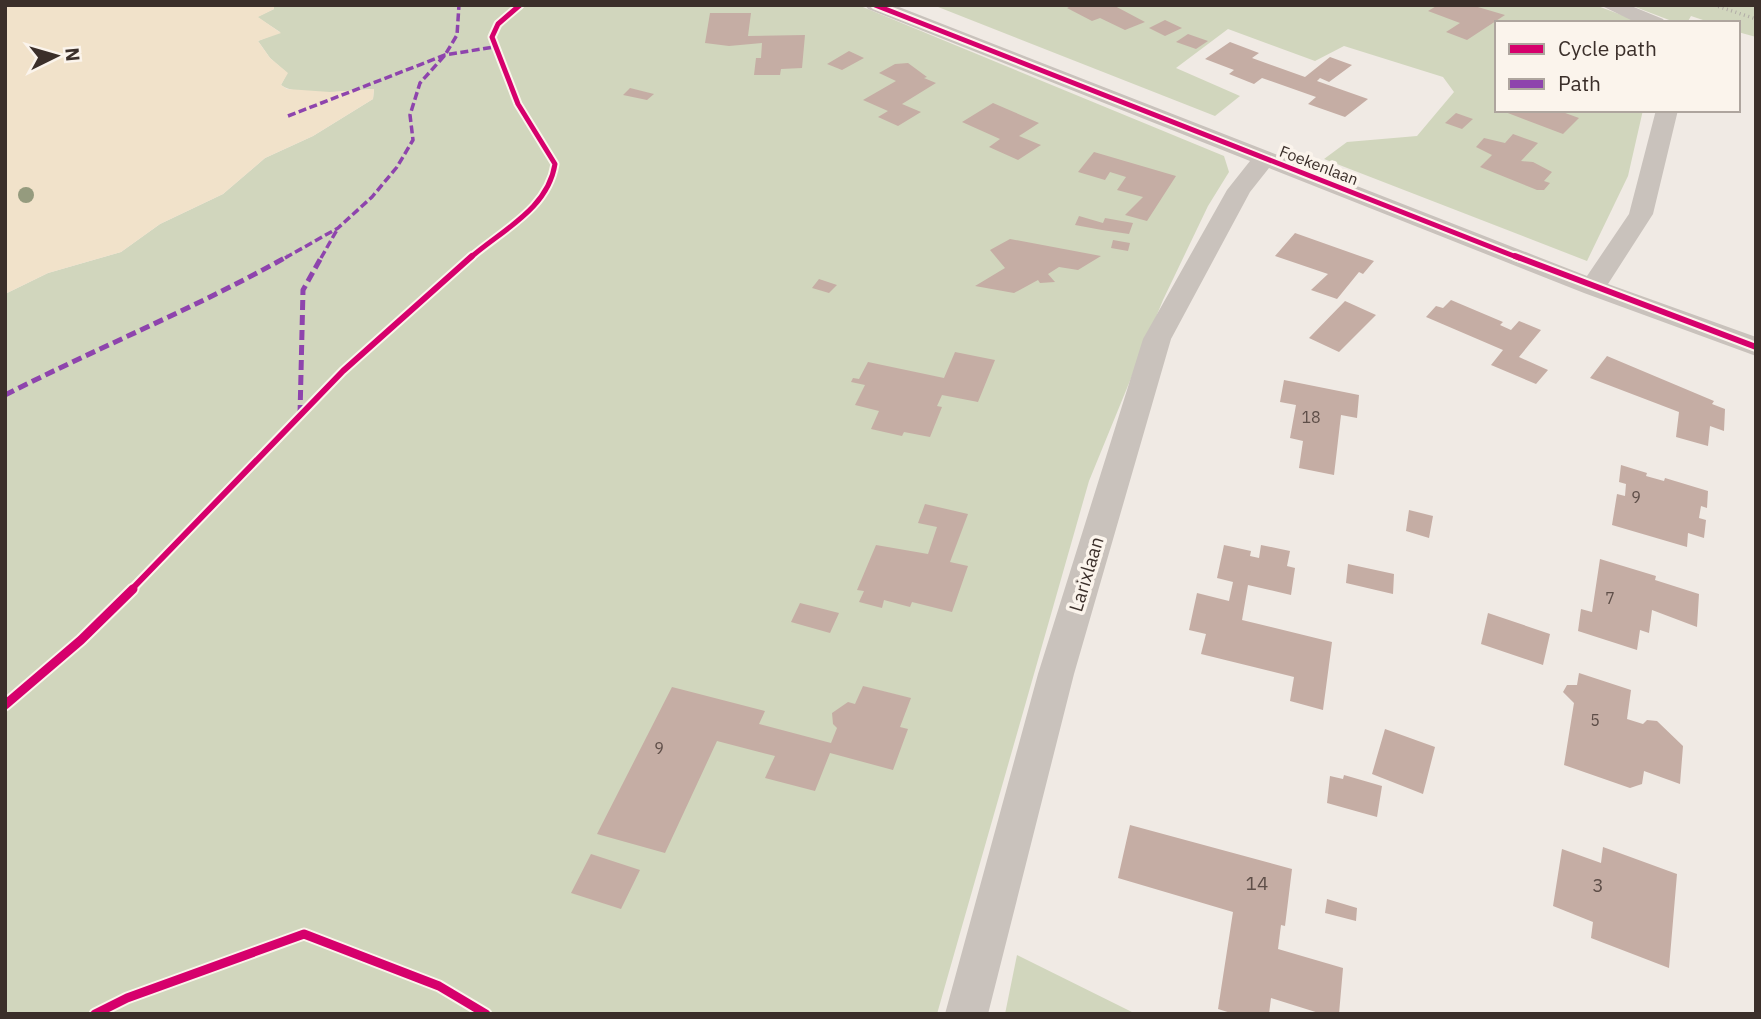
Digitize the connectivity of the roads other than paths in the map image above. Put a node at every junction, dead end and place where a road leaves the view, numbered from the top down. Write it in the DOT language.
graph roads {
  1 [pos="875,5"];
  2 [pos="1609,5"];
  3 [pos="1651,21"];
  4 [pos="1666,112"];
  5 [pos="1264,159"];
  6 [pos="1593,287"];
  7 [pos="1756,347"];
  8 [pos="966,1014"];
  1 -- 5 [label="street, Foekenlaan"];
  2 -- 3 [label="street"];
  4 -- 6 [label="street"];
  5 -- 6 [label="street, Foekenlaan"];
  5 -- 8 [label="street, Larixlaan"];
  6 -- 7 [label="street, Foekenlaan"];
}
